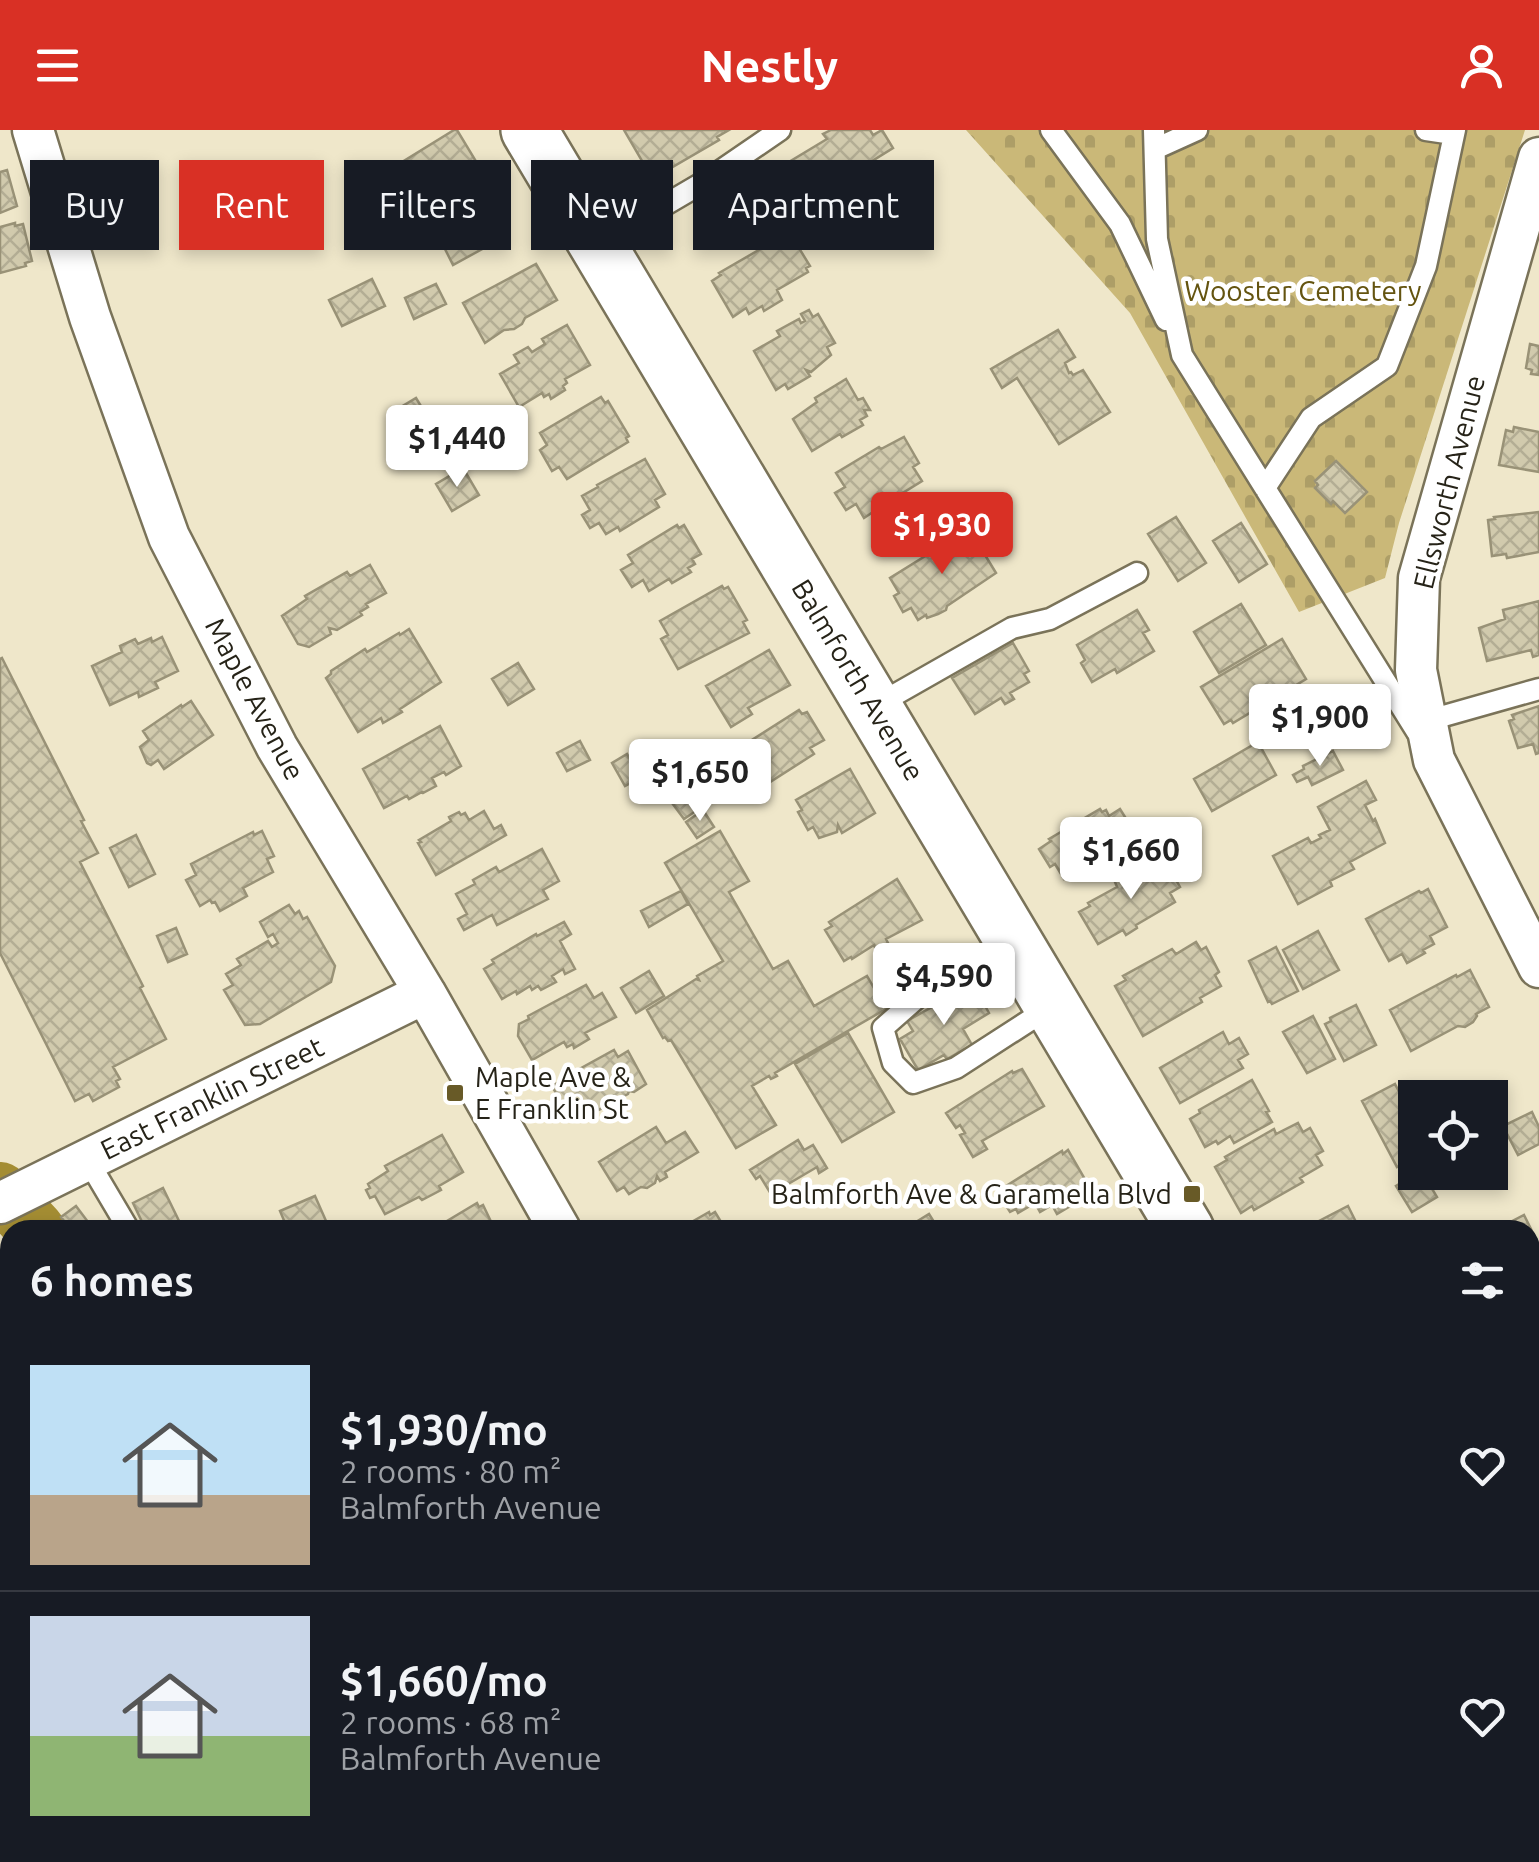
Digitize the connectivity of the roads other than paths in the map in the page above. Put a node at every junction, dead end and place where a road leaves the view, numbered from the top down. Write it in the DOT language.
graph roads {
  1 [pos="34,130"];
  2 [pos="529,130"];
  3 [pos="780,130"];
  4 [pos="1051,130"];
  5 [pos="1197,130"];
  6 [pos="1426,130"];
  7 [pos="1454,132"];
  8 [pos="1154,140"];
  9 [pos="1539,158"];
  10 [pos="547,160"];
  11 [pos="673,200"];
  12 [pos="601,250"];
  13 [pos="1182,355"];
  14 [pos="1265,488"];
  15 [pos="1137,573"];
  16 [pos="1539,689"];
  17 [pos="874,707"];
  18 [pos="1430,740"];
  19 [pos="1531,933"];
  20 [pos="1015,944"];
  21 [pos="425,994"];
  22 [pos="1052,1006"];
  23 [pos="87,1160"];
  24 [pos="17,1194"];
  25 [pos="123,1220"];
  26 [pos="554,1220"];
  27 [pos="1180,1220"];
  1 -- 21 [label="street, Maple Avenue"];
  2 -- 10 [label="street, Balmforth Avenue"];
  3 -- 11 [label="lane"];
  4 -- 13 [label="lane"];
  5 -- 8 [label="lane"];
  6 -- 7 [label="lane"];
  7 -- 14 [label="lane"];
  8 -- 13 [label="lane"];
  9 -- 18 [label="street, Ellsworth Avenue"];
  12 -- 17 [label="street, Balmforth Avenue"];
  13 -- 14 [label="lane"];
  14 -- 18 [label="lane"];
  15 -- 17 [label="lane"];
  16 -- 18 [label="lane"];
  17 -- 20 [label="street, Balmforth Avenue"];
  18 -- 19 [label="street, Ellsworth Avenue"];
  20 -- 22 [label="street, Balmforth Avenue"];
  20 -- 22 [label="lane"];
  21 -- 23 [label="street, East Franklin Street"];
  21 -- 26 [label="street, Maple Avenue"];
  22 -- 27 [label="street, Balmforth Avenue"];
  23 -- 24 [label="street, East Franklin Street"];
  23 -- 25 [label="lane"];
}
